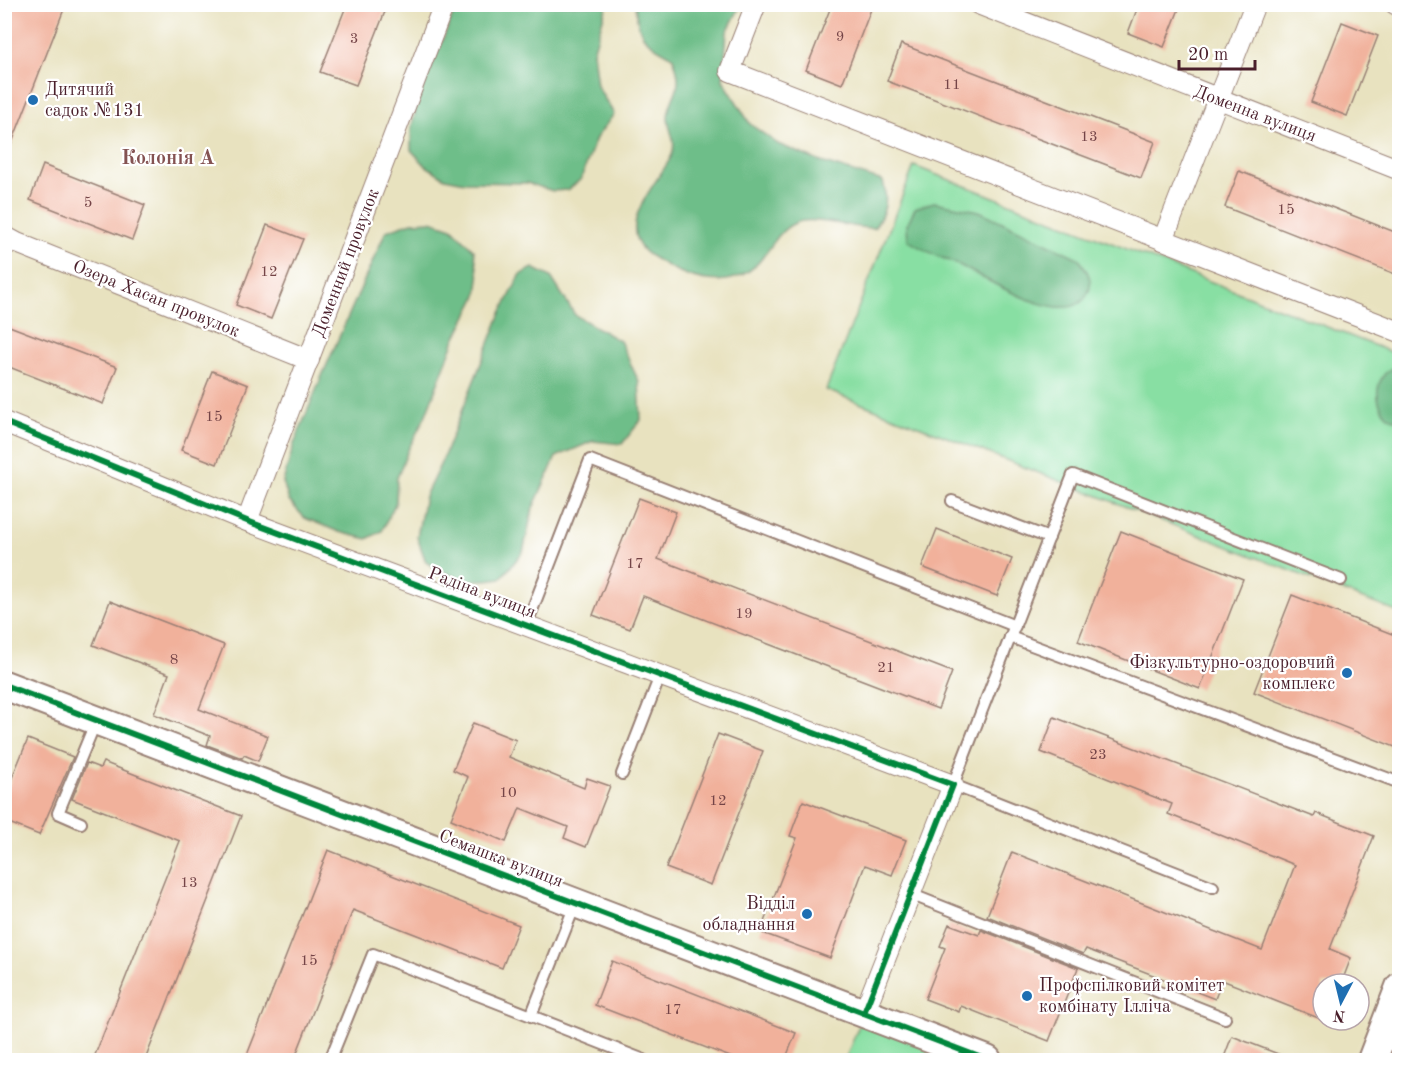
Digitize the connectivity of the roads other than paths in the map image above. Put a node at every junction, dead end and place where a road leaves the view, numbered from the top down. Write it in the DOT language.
graph roads {
  1 [pos="444,4"];
  2 [pos="756,4"];
  3 [pos="978,4"];
  4 [pos="1255,4"];
  5 [pos="1395,4"];
  6 [pos="1400,6"];
  7 [pos="1217,100"];
  8 [pos="1400,170"];
  9 [pos="4,236"];
  10 [pos="1163,240"];
  11 [pos="1400,332"];
  12 [pos="309,360"];
  13 [pos="4,422"];
  14 [pos="952,501"];
  15 [pos="248,521"];
  16 [pos="1049,538"];
  17 [pos="1341,580"];
  18 [pos="526,626"];
  19 [pos="1012,631"];
  20 [pos="660,676"];
  21 [pos="4,685"];
  22 [pos="96,721"];
  23 [pos="622,774"];
  24 [pos="1400,783"];
  25 [pos="952,785"];
  26 [pos="81,823"];
  27 [pos="1213,887"];
  28 [pos="910,894"];
  29 [pos="575,903"];
  30 [pos="1400,987"];
  31 [pos="864,1013"];
  32 [pos="531,1016"];
  33 [pos="1226,1018"];
  34 [pos="330,1060"];
  35 [pos="644,1060"];
  36 [pos="987,1060"];
  37 [pos="1372,1060"];
  1 -- 12 [label="street, Доменний провулок"];
  2 -- 10 [label="street"];
  3 -- 7 [label="street, Доменна вулиця"];
  4 -- 7 [label="street"];
  5 -- 6 [label="street"];
  7 -- 8 [label="street, Доменна вулиця"];
  7 -- 10 [label="street"];
  9 -- 12 [label="street, Озера Хасан провулок"];
  10 -- 11 [label="street"];
  12 -- 15 [label="street, Доменний провулок"];
  13 -- 15 [label="street, Радіна вулиця"];
  14 -- 16 [label="lane"];
  15 -- 18 [label="street, Радіна вулиця"];
  16 -- 17 [label="lane"];
  16 -- 19 [label="lane"];
  18 -- 19 [label="lane"];
  18 -- 20 [label="street, Радіна вулиця"];
  19 -- 24 [label="lane"];
  19 -- 25 [label="lane"];
  20 -- 23 [label="lane"];
  20 -- 25 [label="street, Радіна вулиця"];
  21 -- 22 [label="street, Семашка вулиця"];
  22 -- 26 [label="lane"];
  22 -- 29 [label="street, Семашка вулиця"];
  25 -- 27 [label="lane"];
  25 -- 28 [label="street"];
  28 -- 31 [label="street"];
  28 -- 33 [label="lane"];
  29 -- 31 [label="street, Семашка вулиця"];
  29 -- 32 [label="lane"];
  30 -- 37 [label="street"];
  31 -- 36 [label="street, Семашка вулиця"];
  32 -- 34 [label="lane"];
  32 -- 35 [label="lane"];
}
